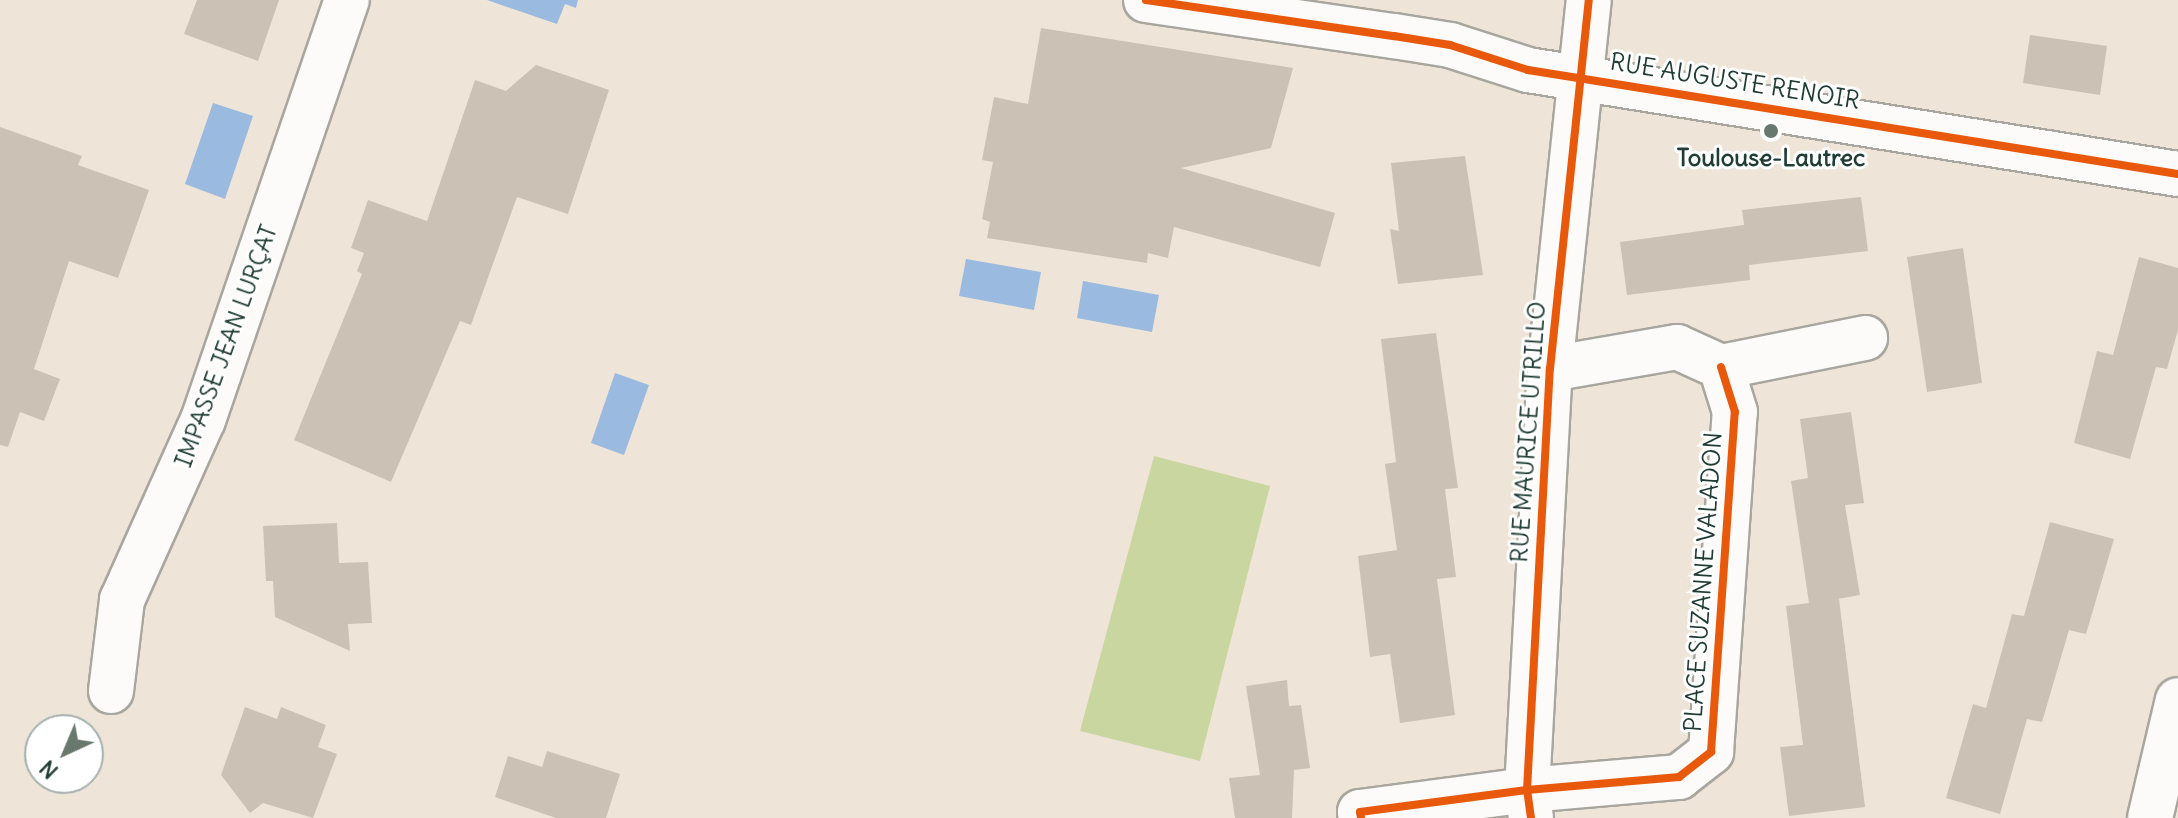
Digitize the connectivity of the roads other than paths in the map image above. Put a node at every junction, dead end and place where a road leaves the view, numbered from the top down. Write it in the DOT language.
graph roads {
  1 [pos="347,0"];
  2 [pos="1146,0"];
  3 [pos="1589,0"];
  4 [pos="1578,77"];
  5 [pos="2178,174"];
  6 [pos="1865,338"];
  7 [pos="1721,367"];
  8 [pos="1550,369"];
  9 [pos="111,691"];
  10 [pos="2178,700"];
  11 [pos="1529,804"];
  12 [pos="1361,818"];
  13 [pos="2150,818"];
  1 -- 9 [label="street, IMPASSE JEAN LURÇAT"];
  2 -- 4 [label="street, RUE AUGUSTE RENOIR"];
  3 -- 4 [label="street, RUE MAURICE UTRILLO"];
  4 -- 5 [label="street, RUE AUGUSTE RENOIR"];
  4 -- 8 [label="street, RUE MAURICE UTRILLO"];
  6 -- 7 [label="street"];
  7 -- 8 [label="street"];
  7 -- 11 [label="street, PLACE SUZANNE VALADON"];
  8 -- 11 [label="street, RUE MAURICE UTRILLO"];
  10 -- 13 [label="street"];
  11 -- 12 [label="street"];
}
